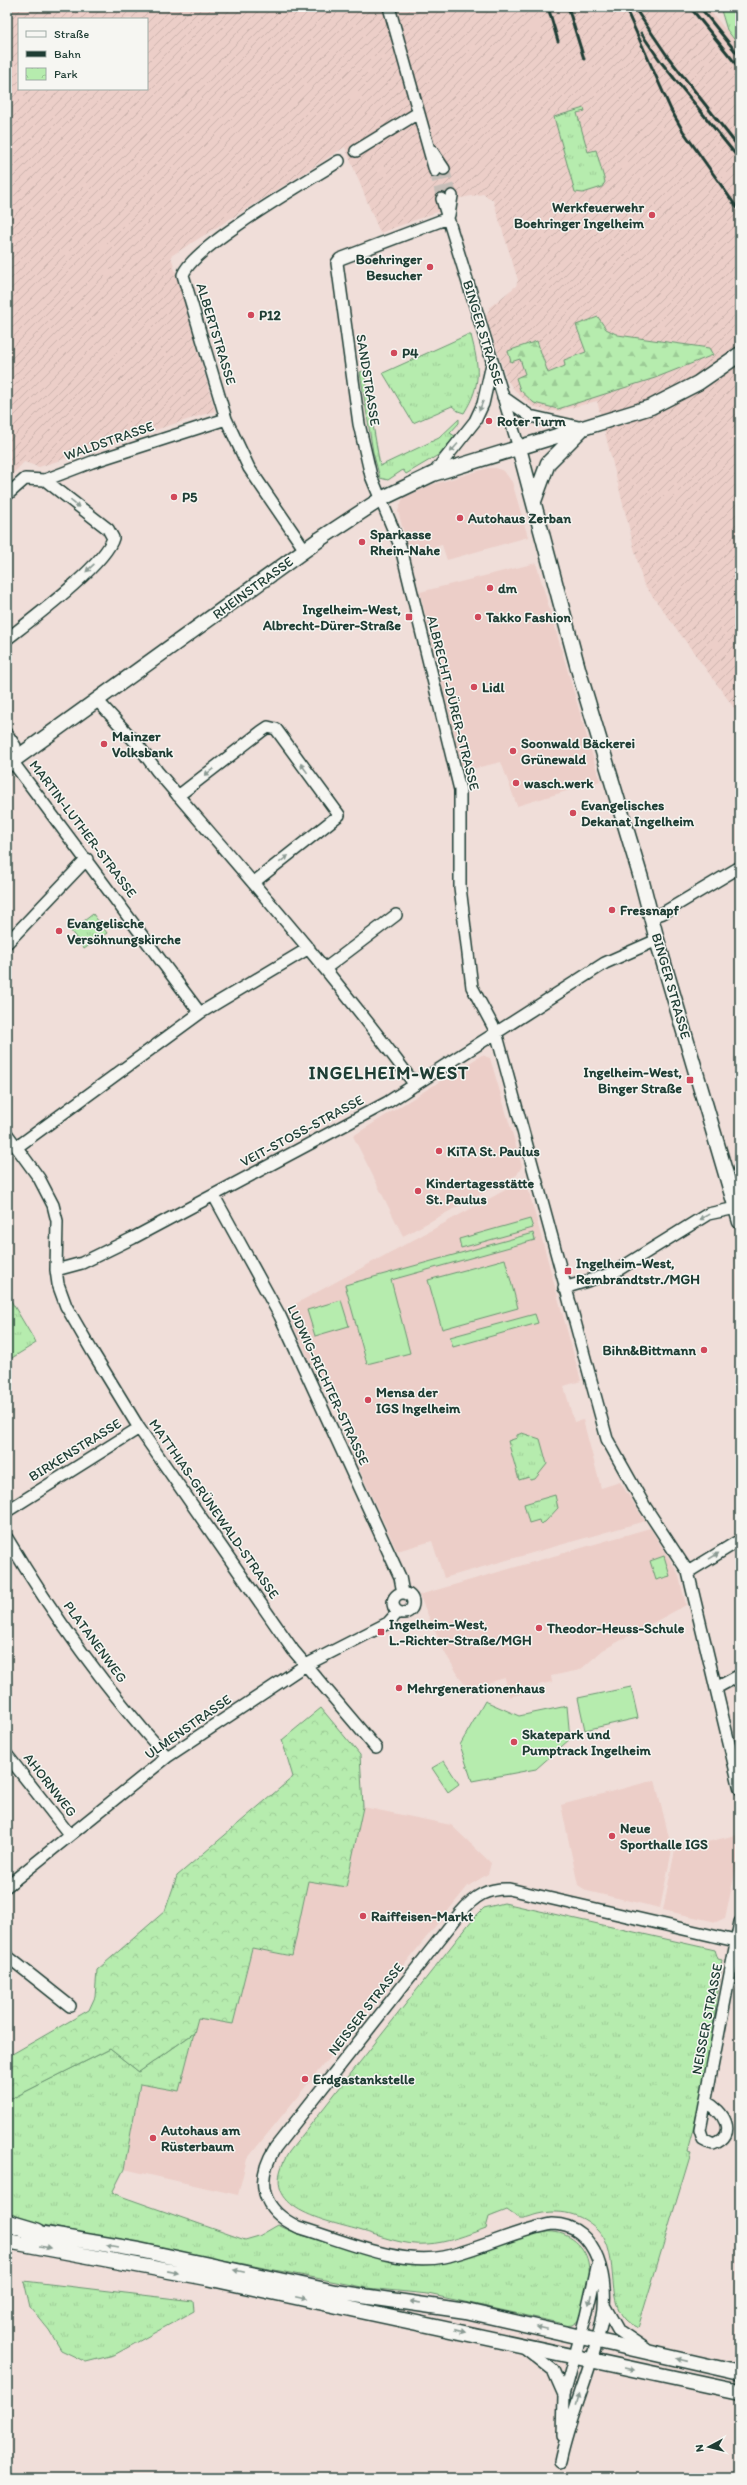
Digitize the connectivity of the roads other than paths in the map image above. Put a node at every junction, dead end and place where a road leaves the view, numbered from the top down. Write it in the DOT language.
graph roads {
  1 [pos="389,7"];
  2 [pos="418,113"];
  3 [pos="356,151"];
  4 [pos="339,161"];
  5 [pos="440,170"];
  6 [pos="447,198"];
  7 [pos="448,218"];
  8 [pos="740,354"];
  9 [pos="492,364"];
  10 [pos="503,397"];
  11 [pos="226,419"];
  12 [pos="584,428"];
  13 [pos="519,448"];
  14 [pos="433,474"];
  15 [pos="45,480"];
  16 [pos="7,495"];
  17 [pos="381,499"];
  18 [pos="534,501"];
  19 [pos="305,550"];
  20 [pos="7,639"];
  21 [pos="97,700"];
  22 [pos="7,734"];
  23 [pos="16,746"];
  24 [pos="10,763"];
  25 [pos="178,796"];
  26 [pos="87,859"];
  27 [pos="740,867"];
  28 [pos="253,883"];
  29 [pos="396,915"];
  30 [pos="651,917"];
  31 [pos="657,940"];
  32 [pos="7,943"];
  33 [pos="309,948"];
  34 [pos="326,968"];
  35 [pos="200,1013"];
  36 [pos="496,1032"];
  37 [pos="414,1085"];
  38 [pos="7,1134"];
  39 [pos="17,1147"];
  40 [pos="214,1196"];
  41 [pos="736,1208"];
  42 [pos="740,1222"];
  43 [pos="56,1270"];
  44 [pos="564,1288"];
  45 [pos="139,1428"];
  46 [pos="7,1511"];
  47 [pos="7,1538"];
  48 [pos="740,1540"];
  49 [pos="688,1572"];
  50 [pos="403,1593"];
  51 [pos="398,1612"];
  52 [pos="304,1666"];
  53 [pos="740,1675"];
  54 [pos="716,1688"];
  55 [pos="376,1748"];
  56 [pos="7,1755"];
  57 [pos="167,1757"];
  58 [pos="740,1789"];
  59 [pos="69,1834"];
  60 [pos="7,1886"];
  61 [pos="740,1922"];
  62 [pos="738,1942"];
  63 [pos="7,1956"];
  64 [pos="70,2006"];
  65 [pos="706,2102"];
  66 [pos="7,2223"];
  67 [pos="7,2229"];
  68 [pos="37,2232"];
  69 [pos="7,2241"];
  70 [pos="598,2262"];
  71 [pos="604,2304"];
  72 [pos="581,2337"];
  73 [pos="597,2340"];
  74 [pos="519,2345"];
  75 [pos="651,2353"];
  76 [pos="575,2357"];
  77 [pos="590,2361"];
  78 [pos="740,2373"];
  79 [pos="740,2392"];
  80 [pos="564,2395"];
  81 [pos="562,2450"];
  82 [pos="560,2462"];
  1 -- 2 [label="street"];
  2 -- 3 [label="street"];
  2 -- 5 [label="street"];
  4 -- 11 [label="street, ALBERTSTRASSE"];
  6 -- 7 [label="street, BINGER STRASSE"];
  7 -- 9 [label="street, BINGER STRASSE"];
  7 -- 17 [label="street, SANDSTRASSE"];
  8 -- 12 [label="main road"];
  9 -- 10 [label="street, BINGER STRASSE"];
  9 -- 14 [label="street, one-way"];
  10 -- 12 [label="street"];
  10 -- 13 [label="street, BINGER STRASSE"];
  11 -- 15 [label="street, WALDSTRASSE"];
  11 -- 19 [label="street, ALBERTSTRASSE"];
  12 -- 13 [label="main road"];
  12 -- 18 [label="main road"];
  13 -- 14 [label="main road, RHEINSTRASSE"];
  13 -- 18 [label="main road, BINGER STRASSE"];
  14 -- 17 [label="main road, RHEINSTRASSE"];
  15 -- 16 [label="street, WALDSTRASSE"];
  15 -- 20 [label="street, one-way"];
  17 -- 19 [label="main road, RHEINSTRASSE"];
  17 -- 36 [label="street, ALBRECHT-DÜRER-STRASSE"];
  18 -- 30 [label="main road, BINGER STRASSE"];
  19 -- 21 [label="main road, RHEINSTRASSE"];
  21 -- 24 [label="main road, RHEINSTRASSE"];
  21 -- 25 [label="street"];
  22 -- 23 [label="street"];
  24 -- 26 [label="street, MARTIN-LUTHER-STRASSE"];
  25 -- 28 [label="street"];
  28 -- 25 [label="street, one-way"];
  26 -- 32 [label="street"];
  26 -- 35 [label="street, MARTIN-LUTHER-STRASSE"];
  27 -- 30 [label="street"];
  28 -- 33 [label="street"];
  29 -- 34 [label="street"];
  30 -- 31 [label="main road, BINGER STRASSE"];
  31 -- 36 [label="street, VEIT-STOSS-STRASSE"];
  31 -- 41 [label="main road, BINGER STRASSE"];
  33 -- 34 [label="street"];
  33 -- 35 [label="street"];
  34 -- 37 [label="street"];
  35 -- 39 [label="street"];
  36 -- 37 [label="street, VEIT-STOSS-STRASSE"];
  36 -- 44 [label="street, ALBRECHT-DÜRER-STRASSE"];
  37 -- 40 [label="street, VEIT-STOSS-STRASSE"];
  38 -- 39 [label="street, MATTHIAS-GRÜNEWALD-STRASSE"];
  39 -- 43 [label="street, MATTHIAS-GRÜNEWALD-STRASSE"];
  40 -- 43 [label="street, VEIT-STOSS-STRASSE"];
  40 -- 50 [label="street, LUDWIG-RICHTER-STRASSE"];
  41 -- 42 [label="main road, BINGER STRASSE"];
  41 -- 44 [label="street, one-way"];
  43 -- 45 [label="street, MATTHIAS-GRÜNEWALD-STRASSE"];
  44 -- 49 [label="street, ALBRECHT-DÜRER-STRASSE"];
  45 -- 46 [label="street, BIRKENSTRASSE"];
  45 -- 52 [label="street, MATTHIAS-GRÜNEWALD-STRASSE"];
  47 -- 57 [label="street, PLATANENWEG"];
  49 -- 48 [label="street, one-way"];
  49 -- 54 [label="street, ALBRECHT-DÜRER-STRASSE"];
  50 -- 51 [label="street"];
  50 -- 51 [label="street"];
  51 -- 52 [label="street, ULMENSTRASSE"];
  52 -- 55 [label="street, MATTHIAS-GRÜNEWALD-STRASSE"];
  52 -- 57 [label="street, ULMENSTRASSE"];
  53 -- 54 [label="street"];
  54 -- 58 [label="street, ALBRECHT-DÜRER-STRASSE"];
  56 -- 59 [label="street, AHORNWEG"];
  57 -- 59 [label="street, ULMENSTRASSE"];
  59 -- 60 [label="street, ULMENSTRASSE"];
  61 -- 62 [label="street"];
  62 -- 65 [label="street, NEISSER STRASSE"];
  62 -- 70 [label="street, NEISSER STRASSE"];
  63 -- 64 [label="street"];
  66 -- 68 [label="highway"];
  67 -- 68 [label="main road"];
  72 -- 68 [label="main road, one-way"];
  69 -- 74 [label="main road, one-way"];
  70 -- 71 [label="street, NEISSER STRASSE"];
  70 -- 72 [label="street, one-way"];
  71 -- 73 [label="street"];
  71 -- 75 [label="street"];
  72 -- 73 [label="main road"];
  72 -- 76 [label="street"];
  73 -- 75 [label="main road"];
  73 -- 77 [label="street"];
  74 -- 76 [label="main road"];
  74 -- 80 [label="street"];
  78 -- 75 [label="main road, one-way"];
  76 -- 77 [label="main road"];
  76 -- 80 [label="street"];
  77 -- 79 [label="main road, one-way"];
  81 -- 77 [label="street, one-way"];
  80 -- 81 [label="street"];
  81 -- 82 [label="street"];
}
